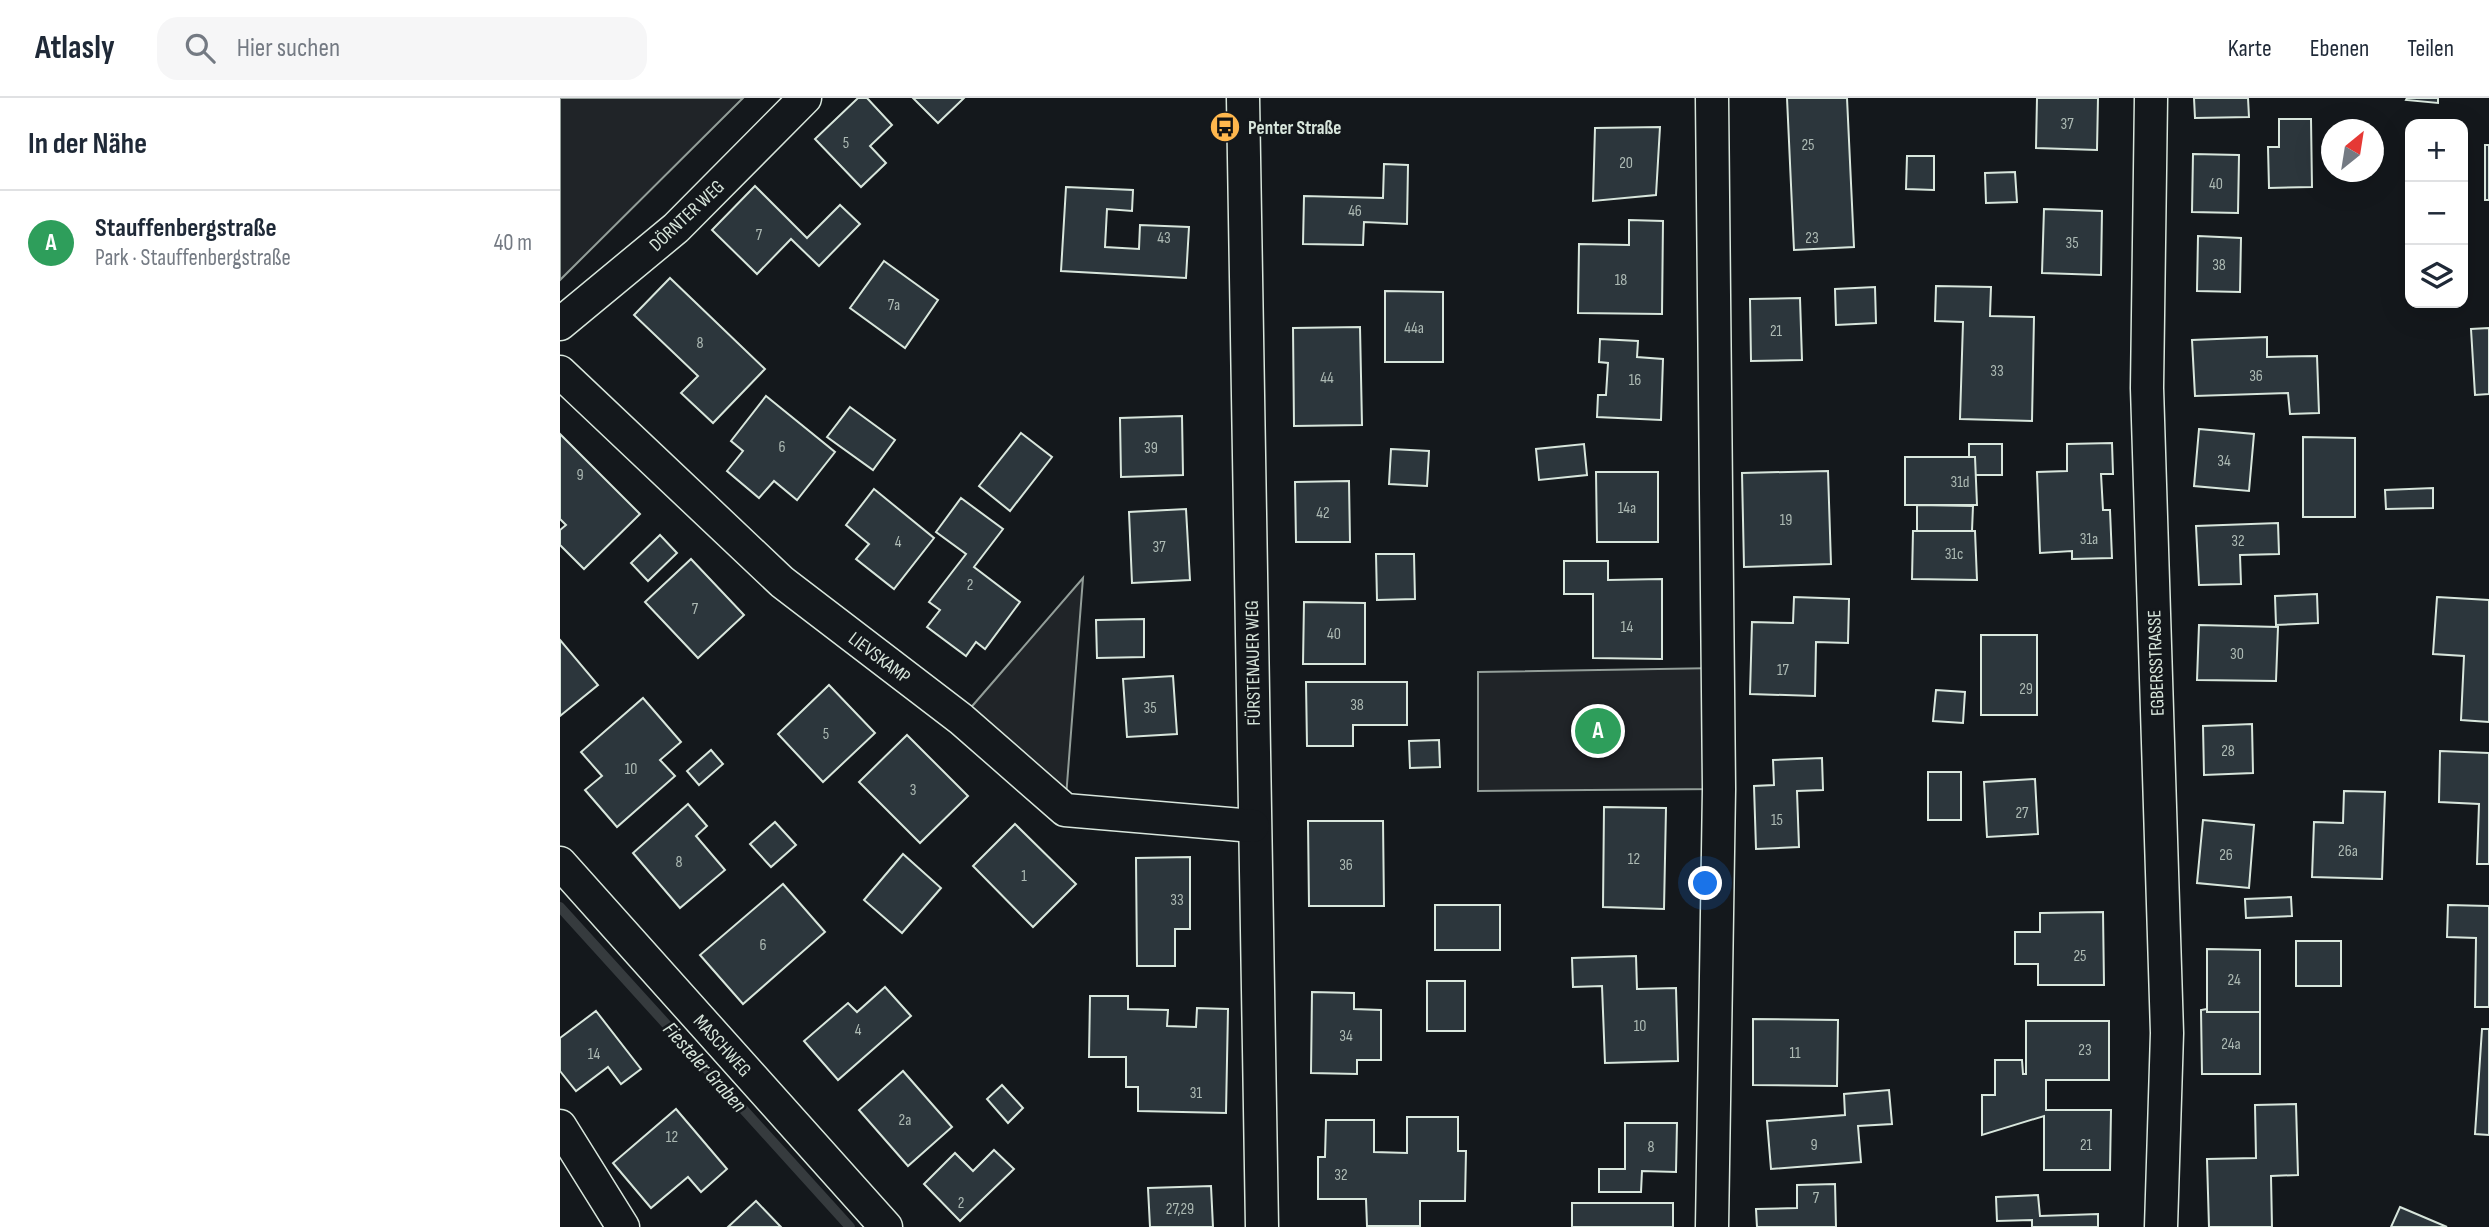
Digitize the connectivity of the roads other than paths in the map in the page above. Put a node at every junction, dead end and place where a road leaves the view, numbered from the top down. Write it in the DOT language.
graph roads {
  1 [pos="805,98"];
  2 [pos="1243,98"];
  3 [pos="1712,98"];
  4 [pos="2151,98"];
  5 [pos="560,324"];
  6 [pos="560,372"];
  7 [pos="1253,826"];
  8 [pos="560,863"];
  9 [pos="560,1126"];
  10 [pos="623,1227"];
  11 [pos="886,1227"];
  12 [pos="1262,1227"];
  13 [pos="1712,1227"];
  14 [pos="2161,1227"];
  1 -- 5 [label="street, DÖRNTER WEG"];
  2 -- 7 [label="street, FÜRSTENAUER WEG"];
  3 -- 13 [label="street"];
  4 -- 14 [label="street, EGBERSSTRASSE"];
  6 -- 7 [label="street, LIEVSKAMP"];
  7 -- 12 [label="street, FÜRSTENAUER WEG"];
  8 -- 11 [label="street, MASCHWEG"];
  9 -- 10 [label="street"];
}
